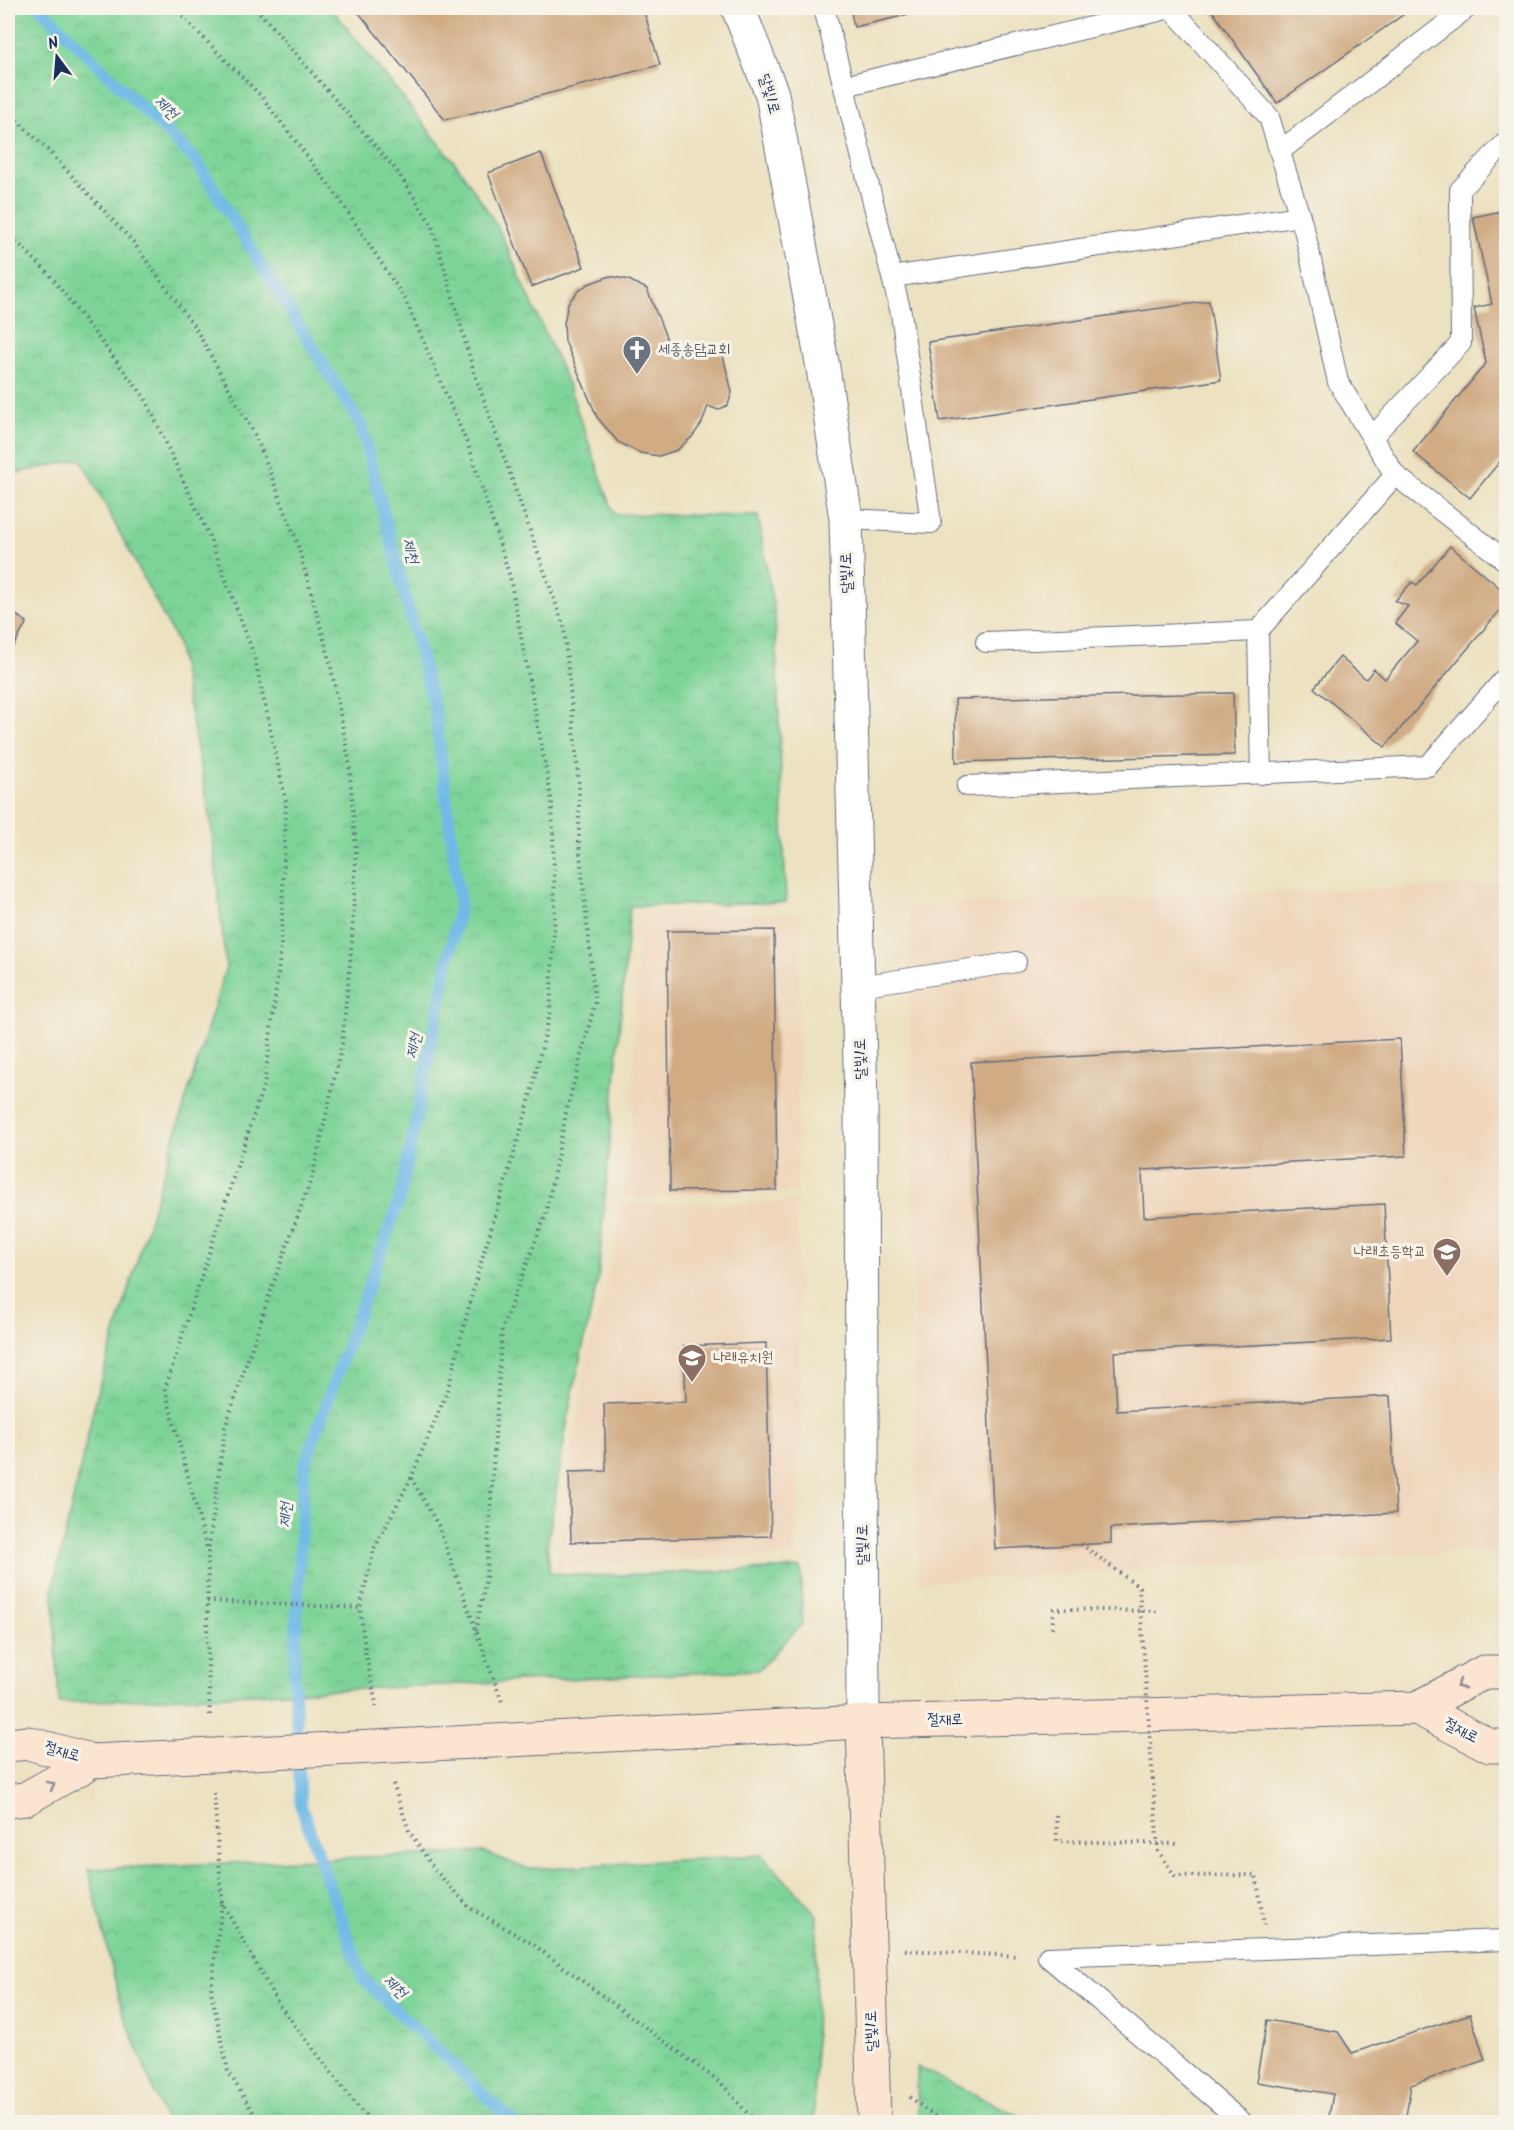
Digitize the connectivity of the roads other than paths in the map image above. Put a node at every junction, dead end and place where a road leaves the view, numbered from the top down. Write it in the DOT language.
graph roads {
  1 [pos="738,8"];
  2 [pos="824,8"];
  3 [pos="1171,8"];
  4 [pos="1467,8"];
  5 [pos="844,86"];
  6 [pos="1506,142"];
  7 [pos="1280,151"];
  8 [pos="1300,216"];
  9 [pos="892,277"];
  10 [pos="1372,437"];
  11 [pos="1395,475"];
  12 [pos="846,519"];
  13 [pos="1506,561"];
  14 [pos="1258,631"];
  15 [pos="986,642"];
  16 [pos="1506,677"];
  17 [pos="1261,774"];
  18 [pos="967,786"];
  19 [pos="1016,962"];
  20 [pos="859,986"];
  21 [pos="1506,1672"];
  22 [pos="1417,1708"];
  23 [pos="863,1722"];
  24 [pos="8,1746"];
  25 [pos="1506,1746"];
  26 [pos="93,1761"];
  27 [pos="8,1801"];
  28 [pos="1506,1940"];
  29 [pos="874,2122"];
  30 [pos="1242,2122"];
  1 -- 12 [label="street, 달빛1로"];
  2 -- 5 [label="lane"];
  3 -- 5 [label="lane"];
  3 -- 7 [label="lane"];
  4 -- 7 [label="lane"];
  5 -- 9 [label="lane"];
  6 -- 10 [label="lane"];
  7 -- 8 [label="lane"];
  8 -- 9 [label="lane"];
  8 -- 10 [label="lane"];
  9 -- 12 [label="lane"];
  10 -- 11 [label="lane"];
  11 -- 13 [label="lane"];
  11 -- 14 [label="lane"];
  12 -- 20 [label="street, 달빛1로"];
  14 -- 15 [label="lane"];
  14 -- 17 [label="lane"];
  16 -- 17 [label="lane"];
  17 -- 18 [label="lane"];
  19 -- 20 [label="lane"];
  20 -- 23 [label="street, 달빛1로"];
  21 -- 22 [label="street, 절재로, one-way"];
  22 -- 23 [label="street, 절재로"];
  22 -- 25 [label="street, 절재로"];
  23 -- 26 [label="street, 절재로, bridge"];
  23 -- 29 [label="street, 달빛1로"];
  24 -- 26 [label="street, 절재로"];
  27 -- 26 [label="street, 절재로, one-way"];
  28 -- 30 [label="lane"];
}
